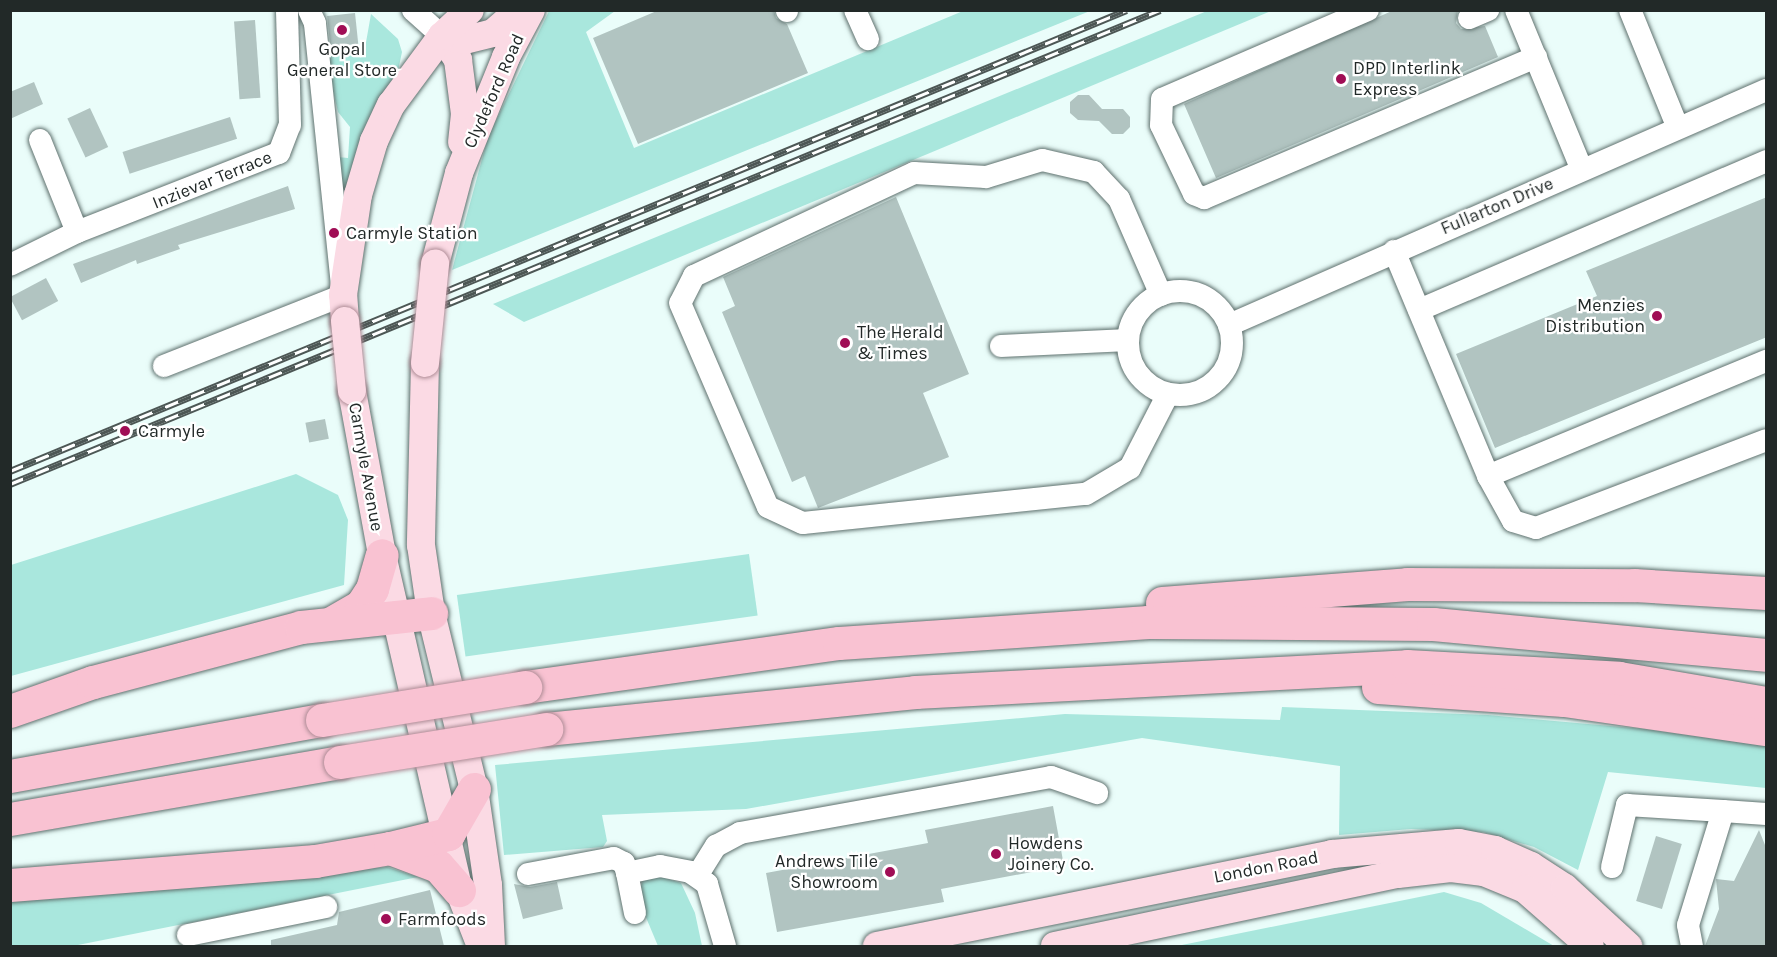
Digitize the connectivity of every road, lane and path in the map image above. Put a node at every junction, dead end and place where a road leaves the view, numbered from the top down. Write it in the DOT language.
graph roads {
  1 [pos="287,10"];
  2 [pos="309,10"];
  3 [pos="413,10"];
  4 [pos="470,10"];
  5 [pos="519,10"];
  6 [pos="531,10"];
  7 [pos="855,10"];
  8 [pos="1368,10"];
  9 [pos="1516,10"];
  10 [pos="1630,10"];
  11 [pos="442,36"];
  12 [pos="868,39"];
  13 [pos="1536,57"];
  14 [pos="1766,92"];
  15 [pos="1678,128"];
  16 [pos="40,140"];
  17 [pos="1767,161"];
  18 [pos="1582,170"];
  19 [pos="459,173"];
  20 [pos="77,232"];
  21 [pos="1394,251"];
  22 [pos="10,265"];
  23 [pos="1161,295"];
  24 [pos="344,308"];
  25 [pos="1419,310"];
  26 [pos="1229,325"];
  27 [pos="1128,340"];
  28 [pos="1001,346"];
  29 [pos="1767,361"];
  30 [pos="164,366"];
  31 [pos="1168,394"];
  32 [pos="1767,441"];
  33 [pos="1488,476"];
  34 [pos="382,555"];
  35 [pos="1767,593"];
  36 [pos="431,613"];
  37 [pos="395,615"];
  38 [pos="333,622"];
  39 [pos="839,643"];
  40 [pos="1767,655"];
  41 [pos="1196,674"];
  42 [pos="1767,703"];
  43 [pos="10,711"];
  44 [pos="1767,729"];
  45 [pos="10,776"];
  46 [pos="474,789"];
  47 [pos="1097,793"];
  48 [pos="1723,811"];
  49 [pos="1767,814"];
  50 [pos="10,819"];
  51 [pos="448,834"];
  52 [pos="390,848"];
  53 [pos="1612,867"];
  54 [pos="627,873"];
  55 [pos="528,874"];
  56 [pos="697,876"];
  57 [pos="10,885"];
  58 [pos="459,890"];
  59 [pos="326,907"];
  60 [pos="635,913"];
  61 [pos="188,935"];
  62 [pos="246,936"];
  63 [pos="481,946"];
  64 [pos="491,946"];
  65 [pos="725,946"];
  66 [pos="877,946"];
  67 [pos="1055,946"];
  68 [pos="1590,946"];
  69 [pos="1628,946"];
  70 [pos="1692,946"];
  1 -- 20 [label="street, Inzievar Terrace"];
  2 -- 24 [label="street"];
  3 -- 11 [label="street"];
  4 -- 11 [label="main road"];
  5 -- 11 [label="main road"];
  6 -- 19 [label="main road, Clydeford Road"];
  7 -- 12 [label="street"];
  8 -- 13 [label="street"];
  9 -- 13 [label="street"];
  10 -- 15 [label="street"];
  11 -- 19 [label="main road"];
  11 -- 24 [label="main road, Carmyle Avenue"];
  13 -- 18 [label="street"];
  14 -- 15 [label="street, Fullarton Drive"];
  15 -- 18 [label="street, Fullarton Drive"];
  16 -- 20 [label="street"];
  17 -- 25 [label="street"];
  18 -- 21 [label="street, Fullarton Drive"];
  19 -- 36 [label="main road, bridge"];
  20 -- 22 [label="street, Inzievar Terrace"];
  21 -- 25 [label="street"];
  21 -- 26 [label="street, Fullarton Drive"];
  23 -- 26 [label="street"];
  23 -- 27 [label="street"];
  23 -- 31 [label="street"];
  24 -- 30 [label="street"];
  24 -- 34 [label="main road, Carmyle Avenue, bridge"];
  25 -- 33 [label="street"];
  26 -- 31 [label="street"];
  27 -- 28 [label="street"];
  27 -- 31 [label="street"];
  29 -- 33 [label="street"];
  32 -- 33 [label="street"];
  34 -- 37 [label="main road, Carmyle Avenue"];
  34 -- 38 [label="highway"];
  35 -- 39 [label="highway"];
  36 -- 37 [label="highway"];
  36 -- 46 [label="main road"];
  37 -- 38 [label="highway"];
  37 -- 51 [label="main road, Carmyle Avenue"];
  38 -- 43 [label="highway"];
  39 -- 40 [label="highway"];
  39 -- 45 [label="highway, bridge"];
  41 -- 42 [label="highway"];
  41 -- 44 [label="highway"];
  41 -- 50 [label="highway, bridge"];
  46 -- 51 [label="highway"];
  46 -- 64 [label="main road"];
  47 -- 56 [label="street"];
  48 -- 49 [label="street"];
  48 -- 53 [label="street"];
  48 -- 70 [label="street"];
  51 -- 52 [label="highway"];
  51 -- 58 [label="main road, Carmyle Avenue"];
  52 -- 57 [label="highway"];
  52 -- 58 [label="highway"];
  54 -- 55 [label="street"];
  54 -- 56 [label="street"];
  54 -- 60 [label="street"];
  56 -- 65 [label="street"];
  58 -- 63 [label="main road, Carmyle Avenue"];
  59 -- 62 [label="street"];
  61 -- 62 [label="street"];
  66 -- 69 [label="main road, London Road"];
  67 -- 68 [label="main road, London Road"];
}
